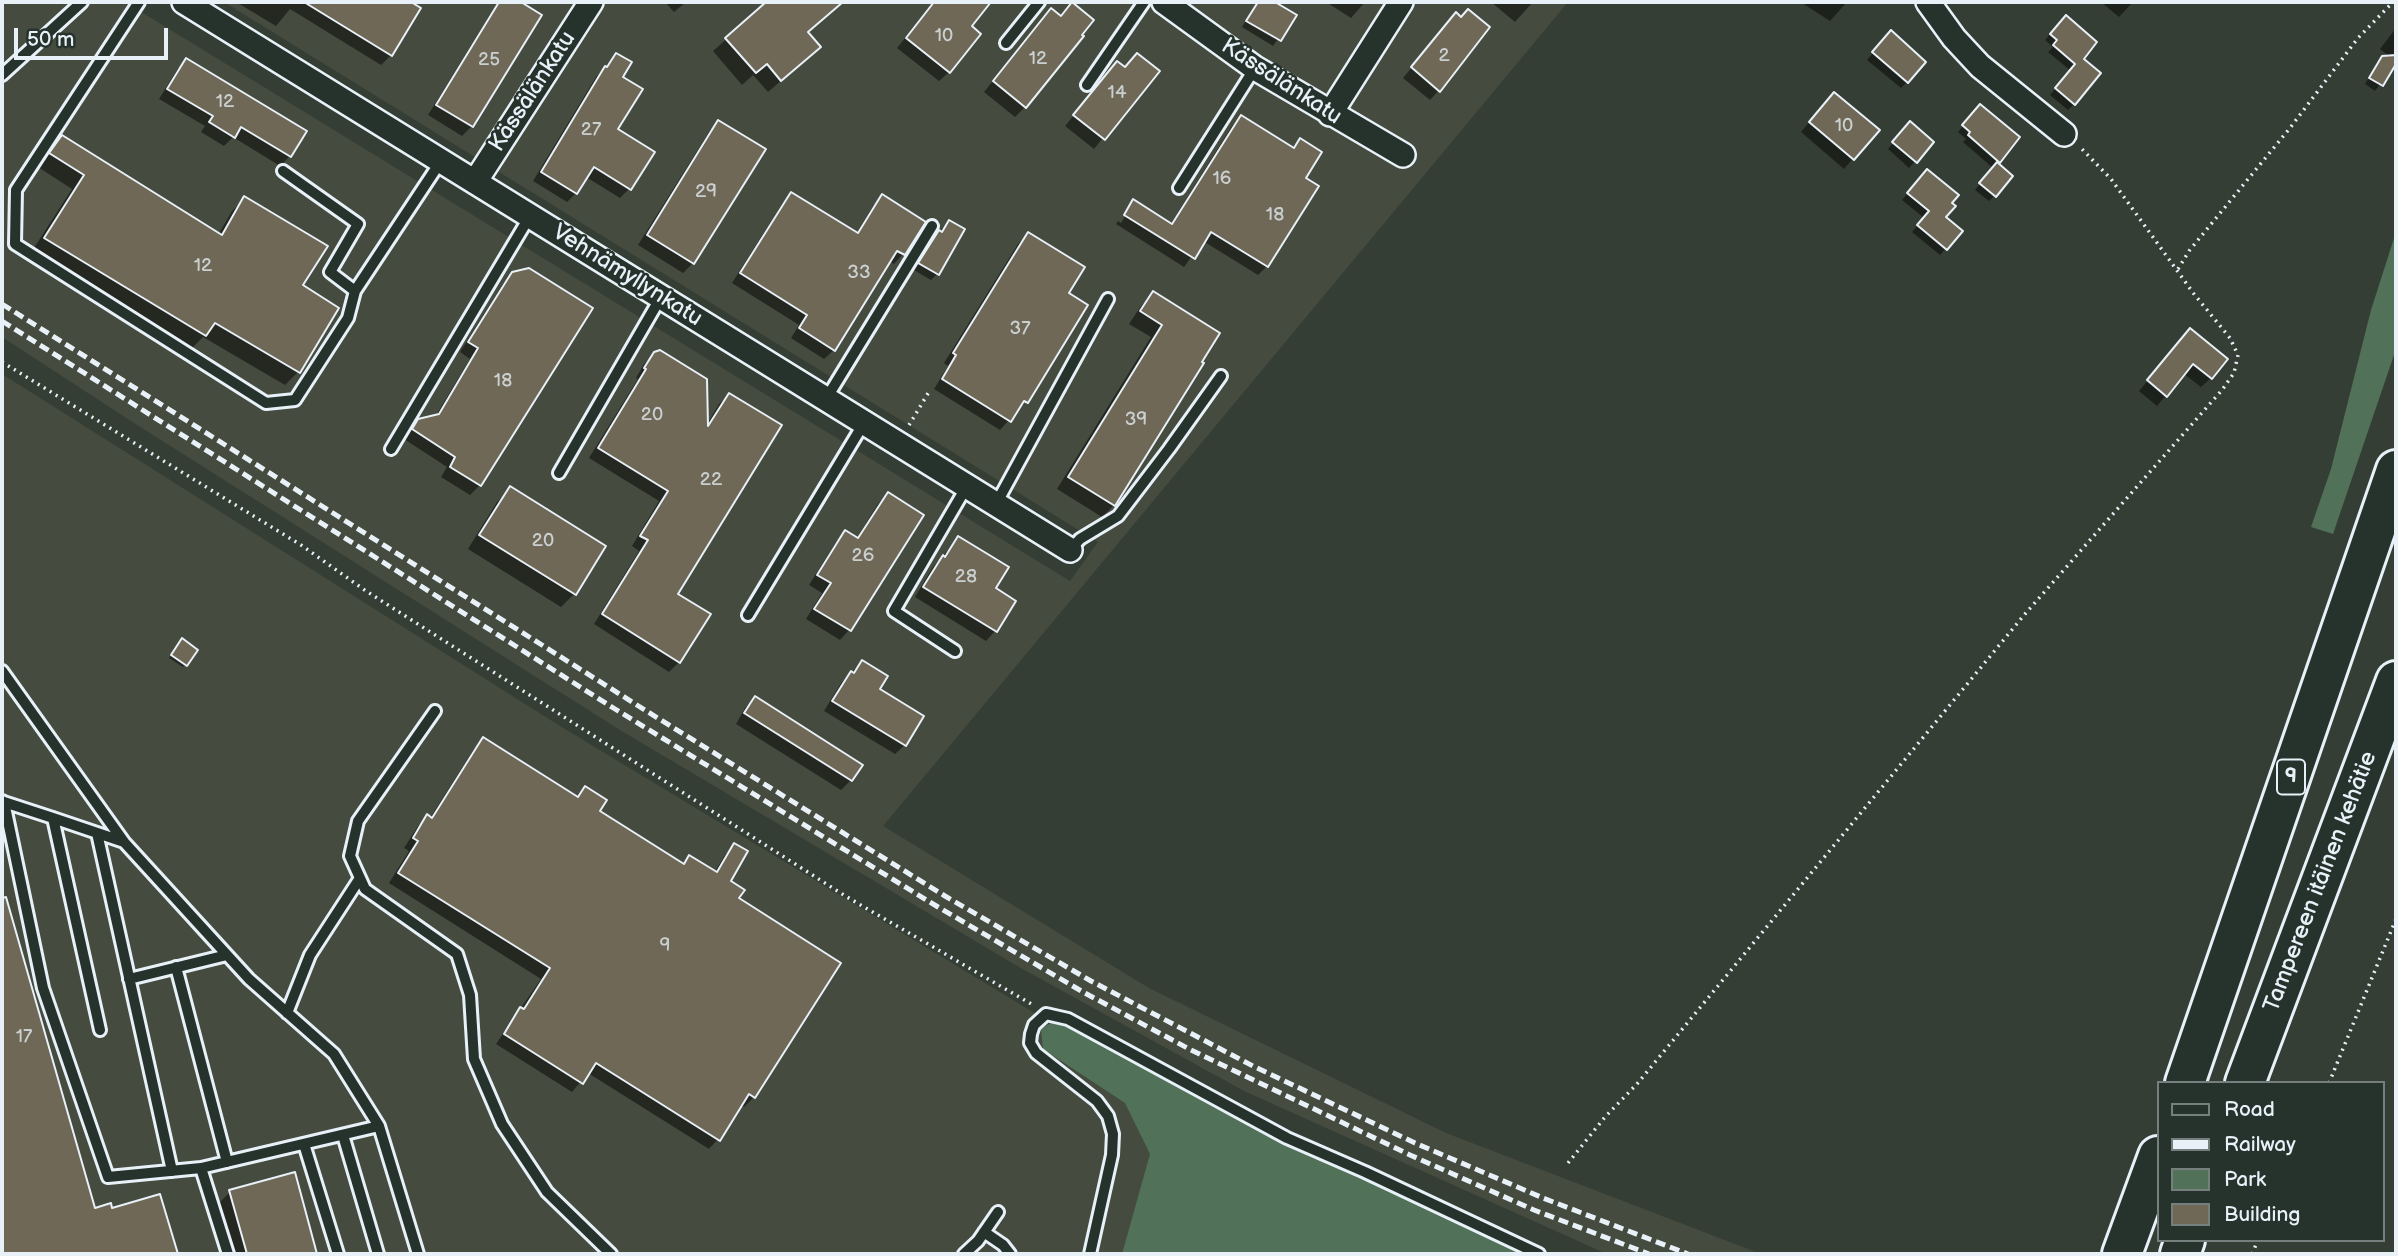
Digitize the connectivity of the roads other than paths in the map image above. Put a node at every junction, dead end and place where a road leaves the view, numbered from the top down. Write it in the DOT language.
graph roads {
  1 [pos="82,2"];
  2 [pos="139,2"];
  3 [pos="184,2"];
  4 [pos="592,2"];
  5 [pos="1039,2"];
  6 [pos="1144,2"];
  7 [pos="1401,2"];
  8 [pos="1928,2"];
  9 [pos="1178,6"];
  10 [pos="1006,43"];
  11 [pos="1255,68"];
  12 [pos="2,75"];
  13 [pos="1087,85"];
  14 [pos="1330,114"];
  15 [pos="2064,134"];
  16 [pos="1403,155"];
  17 [pos="441,161"];
  18 [pos="283,171"];
  19 [pos="475,182"];
  20 [pos="1179,188"];
  21 [pos="530,216"];
  22 [pos="932,226"];
  23 [pos="355,291"];
  24 [pos="661,297"];
  25 [pos="1108,299"];
  26 [pos="1221,376"];
  27 [pos="826,399"];
  28 [pos="864,423"];
  29 [pos="391,449"];
  30 [pos="2396,470"];
  31 [pos="559,473"];
  32 [pos="967,486"];
  33 [pos="996,504"];
  34 [pos="1070,550"];
  35 [pos="748,615"];
  36 [pos="955,651"];
  37 [pos="2,671"];
  38 [pos="2396,681"];
  39 [pos="435,711"];
  40 [pos="2396,735"];
  41 [pos="3,802"];
  42 [pos="53,818"];
  43 [pos="97,833"];
  44 [pos="124,842"];
  45 [pos="2336,845"];
  46 [pos="360,878"];
  47 [pos="227,955"];
  48 [pos="176,967"];
  49 [pos="129,979"];
  50 [pos="287,1013"];
  51 [pos="100,1030"];
  52 [pos="2186,1081"];
  53 [pos="2246,1081"];
  54 [pos="379,1126"];
  55 [pos="343,1135"];
  56 [pos="304,1144"];
  57 [pos="2156,1161"];
  58 [pos="227,1162"];
  59 [pos="201,1168"];
  60 [pos="172,1171"];
  61 [pos="998,1212"];
  62 [pos="984,1232"];
  63 [pos="228,1254"];
  64 [pos="338,1254"];
  65 [pos="378,1254"];
  66 [pos="418,1254"];
  67 [pos="611,1254"];
  68 [pos="964,1254"];
  69 [pos="1010,1254"];
  70 [pos="1090,1254"];
  71 [pos="1539,1254"];
  72 [pos="2122,1254"];
  1 -- 12 [label="lane"];
  2 -- 23 [label="lane"];
  3 -- 17 [label="street, Vehnämyllynkatu"];
  4 -- 19 [label="street, Kässälänkatu"];
  5 -- 10 [label="lane"];
  6 -- 13 [label="lane"];
  7 -- 14 [label="street"];
  8 -- 15 [label="street"];
  9 -- 11 [label="street, Kässälänkatu"];
  11 -- 14 [label="street, Kässälänkatu"];
  11 -- 20 [label="lane"];
  14 -- 16 [label="street, Kässälänkatu"];
  17 -- 19 [label="street, Vehnämyllynkatu"];
  17 -- 23 [label="lane"];
  18 -- 23 [label="lane"];
  19 -- 21 [label="street, Vehnämyllynkatu"];
  21 -- 24 [label="street, Vehnämyllynkatu"];
  21 -- 29 [label="lane"];
  22 -- 27 [label="lane"];
  24 -- 27 [label="street, Vehnämyllynkatu"];
  24 -- 31 [label="lane"];
  25 -- 33 [label="lane"];
  26 -- 34 [label="lane"];
  27 -- 28 [label="street, Vehnämyllynkatu"];
  28 -- 32 [label="street, Vehnämyllynkatu"];
  28 -- 35 [label="lane"];
  30 -- 52 [label="highway, 9"];
  32 -- 33 [label="street, Vehnämyllynkatu"];
  32 -- 36 [label="lane"];
  33 -- 34 [label="street, Vehnämyllynkatu"];
  37 -- 44 [label="lane"];
  38 -- 45 [label="highway, Tampereen itäinen kehätie"];
  39 -- 46 [label="lane"];
  40 -- 45 [label="highway"];
  41 -- 42 [label="lane"];
  41 -- 60 [label="lane"];
  42 -- 43 [label="lane"];
  42 -- 51 [label="lane"];
  43 -- 44 [label="lane"];
  43 -- 49 [label="lane"];
  44 -- 47 [label="lane"];
  45 -- 53 [label="highway, Tampereen itäinen kehätie"];
  46 -- 50 [label="lane"];
  46 -- 67 [label="lane"];
  47 -- 48 [label="lane"];
  47 -- 50 [label="lane"];
  48 -- 49 [label="lane"];
  48 -- 58 [label="lane"];
  49 -- 60 [label="lane"];
  50 -- 54 [label="lane"];
  54 -- 55 [label="lane"];
  54 -- 66 [label="lane"];
  55 -- 56 [label="lane"];
  55 -- 65 [label="lane"];
  56 -- 58 [label="lane"];
  56 -- 64 [label="lane"];
  57 -- 72 [label="highway"];
  58 -- 59 [label="lane"];
  59 -- 60 [label="lane"];
  59 -- 63 [label="lane"];
  61 -- 62 [label="lane"];
  62 -- 68 [label="lane"];
  62 -- 69 [label="lane"];
  70 -- 71 [label="lane"];
}
